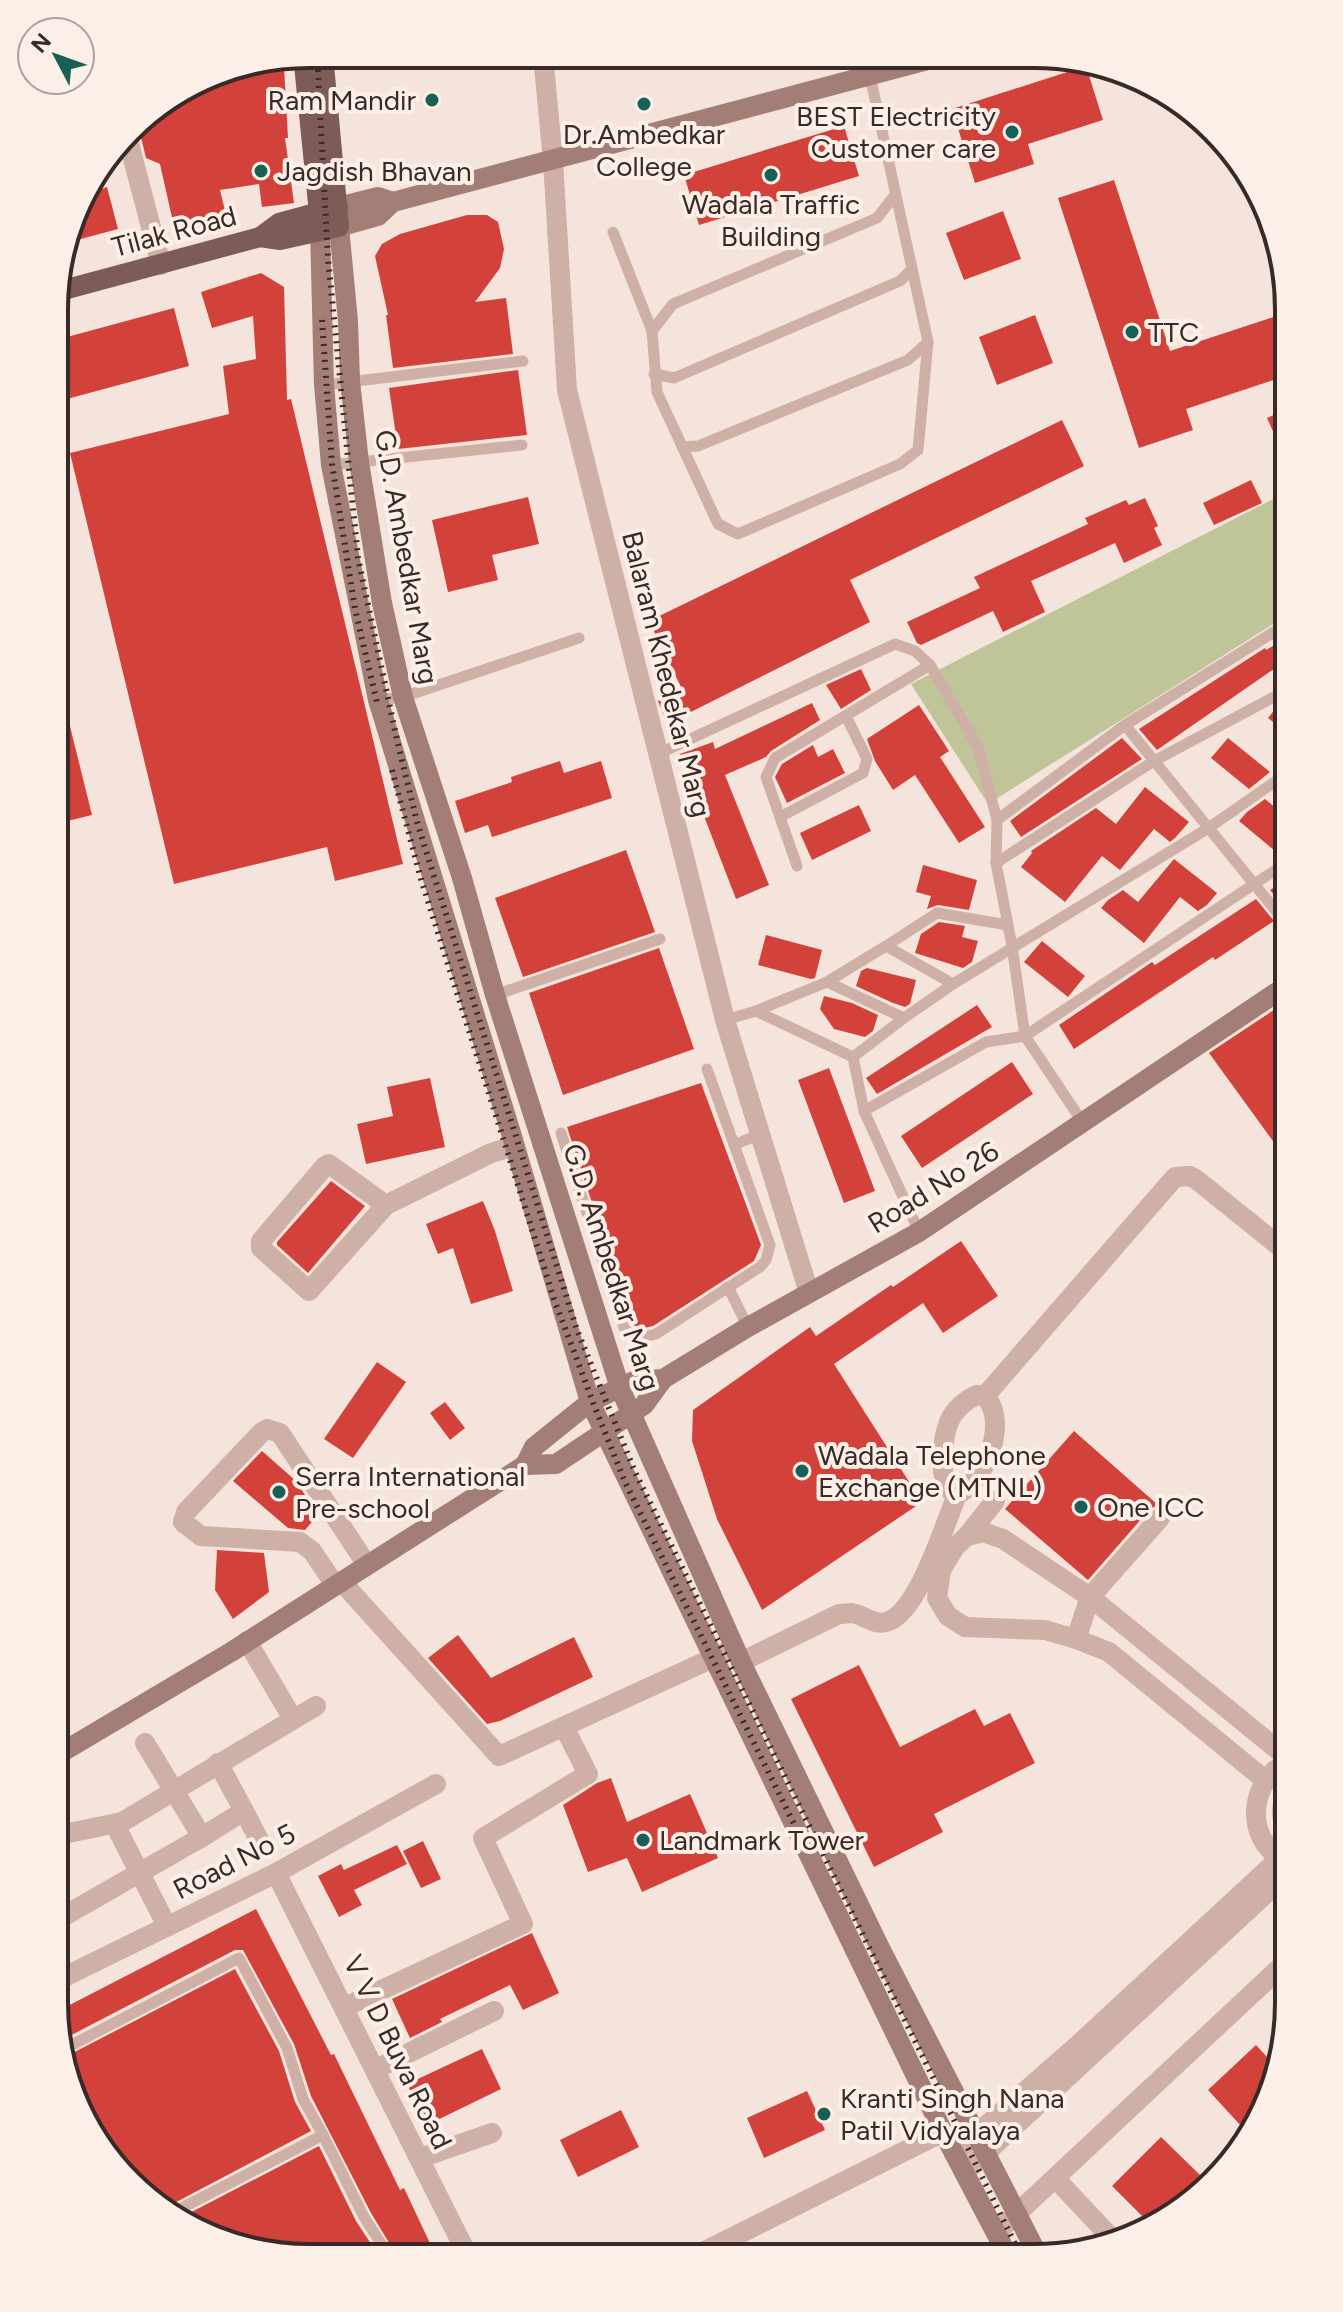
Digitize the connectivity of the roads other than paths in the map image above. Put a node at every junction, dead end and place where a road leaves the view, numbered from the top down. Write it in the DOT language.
graph roads {
  1 [pos="898,68"];
  2 [pos="307,69"];
  3 [pos="322,69"];
  4 [pos="544,69"];
  5 [pos="870,76"];
  6 [pos="319,116"];
  7 [pos="130,148"];
  8 [pos="553,161"];
  9 [pos="895,195"];
  10 [pos="329,219"];
  11 [pos="613,232"];
  12 [pos="161,265"];
  13 [pos="912,269"];
  14 [pos="69,289"];
  15 [pos="652,331"];
  16 [pos="928,342"];
  17 [pos="523,361"];
  18 [pos="654,374"];
  19 [pos="350,381"];
  20 [pos="324,385"];
  21 [pos="522,445"];
  22 [pos="682,447"];
  23 [pos="359,462"];
  24 [pos="331,465"];
  25 [pos="1274,632"];
  26 [pos="579,638"];
  27 [pos="930,665"];
  28 [pos="403,697"];
  29 [pos="1275,697"];
  30 [pos="378,700"];
  31 [pos="846,716"];
  32 [pos="1125,725"];
  33 [pos="658,754"];
  34 [pos="1154,761"];
  35 [pos="1275,782"];
  36 [pos="780,817"];
  37 [pos="997,820"];
  38 [pos="1207,829"];
  39 [pos="450,840"];
  40 [pos="424,850"];
  41 [pos="996,863"];
  42 [pos="797,866"];
  43 [pos="1275,870"];
  44 [pos="1254,884"];
  45 [pos="1275,909"];
  46 [pos="1008,925"];
  47 [pos="660,939"];
  48 [pos="886,946"];
  49 [pos="1012,946"];
  50 [pos="827,982"];
  51 [pos="953,984"];
  52 [pos="1275,994"];
  53 [pos="495,995"];
  54 [pos="756,1011"];
  55 [pos="904,1018"];
  56 [pos="725,1020"];
  57 [pos="1025,1036"];
  58 [pos="853,1057"];
  59 [pos="707,1069"];
  60 [pos="864,1111"];
  61 [pos="1083,1123"];
  62 [pos="536,1127"];
  63 [pos="561,1133"];
  64 [pos="760,1134"];
  65 [pos="513,1140"];
  66 [pos="734,1145"];
  67 [pos="579,1187"];
  68 [pos="558,1194"];
  69 [pos="386,1205"];
  70 [pos="919,1232"];
  71 [pos="1274,1242"];
  72 [pos="728,1287"];
  73 [pos="809,1293"];
  74 [pos="748,1327"];
  75 [pos="663,1379"];
  76 [pos="620,1388"];
  77 [pos="985,1396"];
  78 [pos="590,1402"];
  79 [pos="631,1414"];
  80 [pos="602,1431"];
  81 [pos="525,1465"];
  82 [pos="957,1495"];
  83 [pos="999,1504"];
  84 [pos="1160,1518"];
  85 [pos="343,1528"];
  86 [pos="975,1534"];
  87 [pos="312,1551"];
  88 [pos="367,1565"];
  89 [pos="338,1583"];
  90 [pos="1090,1597"];
  91 [pos="1076,1639"];
  92 [pos="247,1641"];
  93 [pos="738,1655"];
  94 [pos="713,1657"];
  95 [pos="1166,1659"];
  96 [pos="1146,1683"];
  97 [pos="316,1706"];
  98 [pos="293,1719"];
  99 [pos="564,1727"];
  100 [pos="145,1743"];
  101 [pos="1274,1748"];
  102 [pos="68,1749"];
  103 [pos="218,1763"];
  104 [pos="1274,1771"];
  105 [pos="1265,1780"];
  106 [pos="436,1784"];
  107 [pos="173,1790"];
  108 [pos="244,1811"];
  109 [pos="115,1825"];
  110 [pos="68,1833"];
  111 [pos="202,1837"];
  112 [pos="259,1840"];
  113 [pos="1274,1853"];
  114 [pos="140,1873"];
  115 [pos="276,1873"];
  116 [pos="1274,1874"];
  117 [pos="1274,1876"];
  118 [pos="68,1914"];
  119 [pos="167,1926"];
  120 [pos="881,1950"];
  121 [pos="860,1961"];
  122 [pos="1274,1973"];
  123 [pos="68,1975"];
  124 [pos="345,2007"];
  125 [pos="494,2011"];
  126 [pos="72,2045"];
  127 [pos="376,2069"];
  128 [pos="943,2132"];
  129 [pos="492,2133"];
  130 [pos="977,2134"];
  131 [pos="323,2135"];
  132 [pos="954,2154"];
  133 [pos="987,2154"];
  134 [pos="420,2158"];
  135 [pos="964,2173"];
  136 [pos="1056,2179"];
  137 [pos="183,2207"];
  138 [pos="1017,2216"];
  139 [pos="1106,2232"];
  140 [pos="996,2233"];
  141 [pos="381,2244"];
  142 [pos="462,2244"];
  143 [pos="744,2244"];
  144 [pos="1002,2244"];
  145 [pos="1032,2244"];
  1 -- 5 [label="main road"];
  2 -- 6 [label="main road"];
  3 -- 6 [label="main road"];
  4 -- 8 [label="street, Balaram Khedekar Marg"];
  5 -- 8 [label="main road"];
  5 -- 9 [label="lane"];
  6 -- 10 [label="main road"];
  7 -- 12 [label="street"];
  8 -- 10 [label="main road"];
  8 -- 33 [label="street, Balaram Khedekar Marg"];
  9 -- 13 [label="lane"];
  9 -- 15 [label="lane"];
  10 -- 12 [label="main road, Tilak Road"];
  10 -- 19 [label="main road, G.D. Ambedkar Marg"];
  10 -- 20 [label="main road, G.D. Ambedkar Marg"];
  11 -- 15 [label="lane"];
  12 -- 14 [label="main road, Tilak Road"];
  13 -- 16 [label="lane"];
  13 -- 18 [label="lane"];
  15 -- 18 [label="lane"];
  16 -- 22 [label="lane"];
  16 -- 22 [label="lane"];
  17 -- 19 [label="lane"];
  18 -- 22 [label="lane"];
  19 -- 20 [label="lane"];
  19 -- 23 [label="main road, G.D. Ambedkar Marg"];
  20 -- 24 [label="main road, G.D. Ambedkar Marg"];
  21 -- 23 [label="lane"];
  23 -- 24 [label="lane"];
  23 -- 28 [label="main road, G.D. Ambedkar Marg"];
  24 -- 30 [label="main road, G.D. Ambedkar Marg"];
  25 -- 32 [label="lane"];
  26 -- 28 [label="lane"];
  27 -- 31 [label="lane"];
  27 -- 33 [label="lane"];
  27 -- 37 [label="lane"];
  28 -- 30 [label="lane"];
  28 -- 39 [label="main road, G.D. Ambedkar Marg"];
  29 -- 34 [label="lane"];
  30 -- 40 [label="main road, G.D. Ambedkar Marg"];
  31 -- 36 [label="lane"];
  31 -- 36 [label="lane"];
  32 -- 34 [label="lane"];
  32 -- 37 [label="lane"];
  33 -- 56 [label="street, Balaram Khedekar Marg"];
  34 -- 38 [label="lane"];
  34 -- 41 [label="lane"];
  35 -- 38 [label="lane"];
  36 -- 42 [label="lane"];
  37 -- 41 [label="lane"];
  38 -- 44 [label="lane"];
  38 -- 49 [label="lane"];
  39 -- 40 [label="main road"];
  39 -- 53 [label="main road, G.D. Ambedkar Marg"];
  40 -- 65 [label="main road, G.D. Ambedkar Marg"];
  41 -- 46 [label="lane"];
  43 -- 44 [label="lane"];
  44 -- 45 [label="lane"];
  44 -- 57 [label="lane"];
  46 -- 48 [label="lane"];
  46 -- 49 [label="lane"];
  47 -- 53 [label="lane"];
  48 -- 50 [label="lane"];
  48 -- 51 [label="lane"];
  49 -- 51 [label="lane"];
  49 -- 57 [label="lane"];
  50 -- 54 [label="lane"];
  50 -- 55 [label="lane"];
  51 -- 55 [label="lane"];
  52 -- 61 [label="main road, Road No 26"];
  53 -- 62 [label="main road, G.D. Ambedkar Marg"];
  54 -- 56 [label="lane"];
  54 -- 58 [label="lane"];
  55 -- 58 [label="lane"];
  56 -- 64 [label="street, Balaram Khedekar Marg"];
  57 -- 60 [label="lane"];
  57 -- 61 [label="lane"];
  58 -- 60 [label="lane"];
  59 -- 66 [label="lane"];
  60 -- 70 [label="lane"];
  61 -- 70 [label="main road, Road No 26"];
  62 -- 65 [label="main road"];
  62 -- 68 [label="main road, G.D. Ambedkar Marg"];
  63 -- 67 [label="lane"];
  64 -- 66 [label="lane"];
  64 -- 73 [label="street, Balaram Khedekar Marg"];
  65 -- 69 [label="street"];
  65 -- 78 [label="main road, G.D. Ambedkar Marg"];
  66 -- 72 [label="lane"];
  67 -- 68 [label="lane"];
  67 -- 72 [label="lane"];
  68 -- 76 [label="main road, G.D. Ambedkar Marg"];
  69 -- 69 [label="street"];
  70 -- 73 [label="main road, Road No 26"];
  71 -- 77 [label="street"];
  72 -- 74 [label="lane"];
  73 -- 74 [label="main road, Road No 26"];
  74 -- 75 [label="main road, Road No 26"];
  75 -- 76 [label="main road, Road No 26"];
  75 -- 79 [label="main road"];
  76 -- 78 [label="main road, Road No 26"];
  76 -- 79 [label="main road, G.D. Ambedkar Marg"];
  77 -- 82 [label="street"];
  77 -- 82 [label="street"];
  78 -- 80 [label="main road, G.D. Ambedkar Marg"];
  78 -- 81 [label="main road, Road No 26"];
  79 -- 80 [label="main road"];
  79 -- 93 [label="main road, G.D. Ambedkar Marg"];
  80 -- 81 [label="main road"];
  80 -- 94 [label="main road, G.D. Ambedkar Marg"];
  81 -- 88 [label="main road"];
  82 -- 93 [label="street"];
  83 -- 86 [label="street"];
  84 -- 90 [label="street"];
  85 -- 87 [label="street"];
  85 -- 87 [label="street"];
  85 -- 88 [label="street"];
  86 -- 90 [label="street"];
  86 -- 91 [label="street"];
  87 -- 89 [label="street"];
  88 -- 89 [label="main road"];
  89 -- 92 [label="main road"];
  89 -- 99 [label="street"];
  90 -- 91 [label="street"];
  90 -- 95 [label="street"];
  91 -- 96 [label="street"];
  92 -- 98 [label="street"];
  92 -- 102 [label="main road"];
  93 -- 94 [label="street"];
  93 -- 120 [label="main road, G.D. Ambedkar Marg"];
  94 -- 99 [label="street"];
  94 -- 121 [label="main road, G.D. Ambedkar Marg"];
  95 -- 96 [label="street"];
  95 -- 101 [label="street"];
  96 -- 105 [label="street"];
  97 -- 98 [label="street"];
  98 -- 103 [label="street"];
  99 -- 124 [label="street"];
  100 -- 107 [label="street"];
  103 -- 107 [label="street"];
  103 -- 108 [label="street"];
  104 -- 105 [label="street"];
  105 -- 113 [label="street"];
  106 -- 115 [label="street, Road No 5"];
  107 -- 109 [label="street"];
  107 -- 111 [label="street"];
  108 -- 111 [label="street"];
  108 -- 112 [label="street"];
  109 -- 110 [label="street"];
  109 -- 114 [label="street"];
  111 -- 114 [label="street"];
  114 -- 118 [label="street"];
  114 -- 119 [label="street"];
  115 -- 119 [label="street, Road No 5"];
  115 -- 124 [label="street, V V D Buva Road"];
  116 -- 130 [label="street"];
  117 -- 133 [label="street"];
  119 -- 123 [label="street, Road No 5"];
  120 -- 121 [label="main road"];
  120 -- 130 [label="main road, G.D. Ambedkar Marg"];
  121 -- 128 [label="main road, G.D. Ambedkar Marg"];
  122 -- 136 [label="street"];
  124 -- 127 [label="street, V V D Buva Road"];
  125 -- 127 [label="street"];
  126 -- 131 [label="lane"];
  127 -- 134 [label="street, V V D Buva Road"];
  128 -- 132 [label="main road, G.D. Ambedkar Marg"];
  128 -- 143 [label="street"];
  129 -- 134 [label="street"];
  130 -- 132 [label="street"];
  130 -- 133 [label="main road, G.D. Ambedkar Marg"];
  131 -- 137 [label="lane"];
  131 -- 141 [label="lane"];
  132 -- 135 [label="main road, G.D. Ambedkar Marg"];
  133 -- 135 [label="street"];
  133 -- 138 [label="main road, G.D. Ambedkar Marg"];
  134 -- 142 [label="street, V V D Buva Road"];
  135 -- 140 [label="main road, G.D. Ambedkar Marg"];
  136 -- 138 [label="street"];
  136 -- 139 [label="street"];
  138 -- 140 [label="street"];
  138 -- 145 [label="main road, G.D. Ambedkar Marg"];
  140 -- 144 [label="main road, G.D. Ambedkar Marg"];
}
